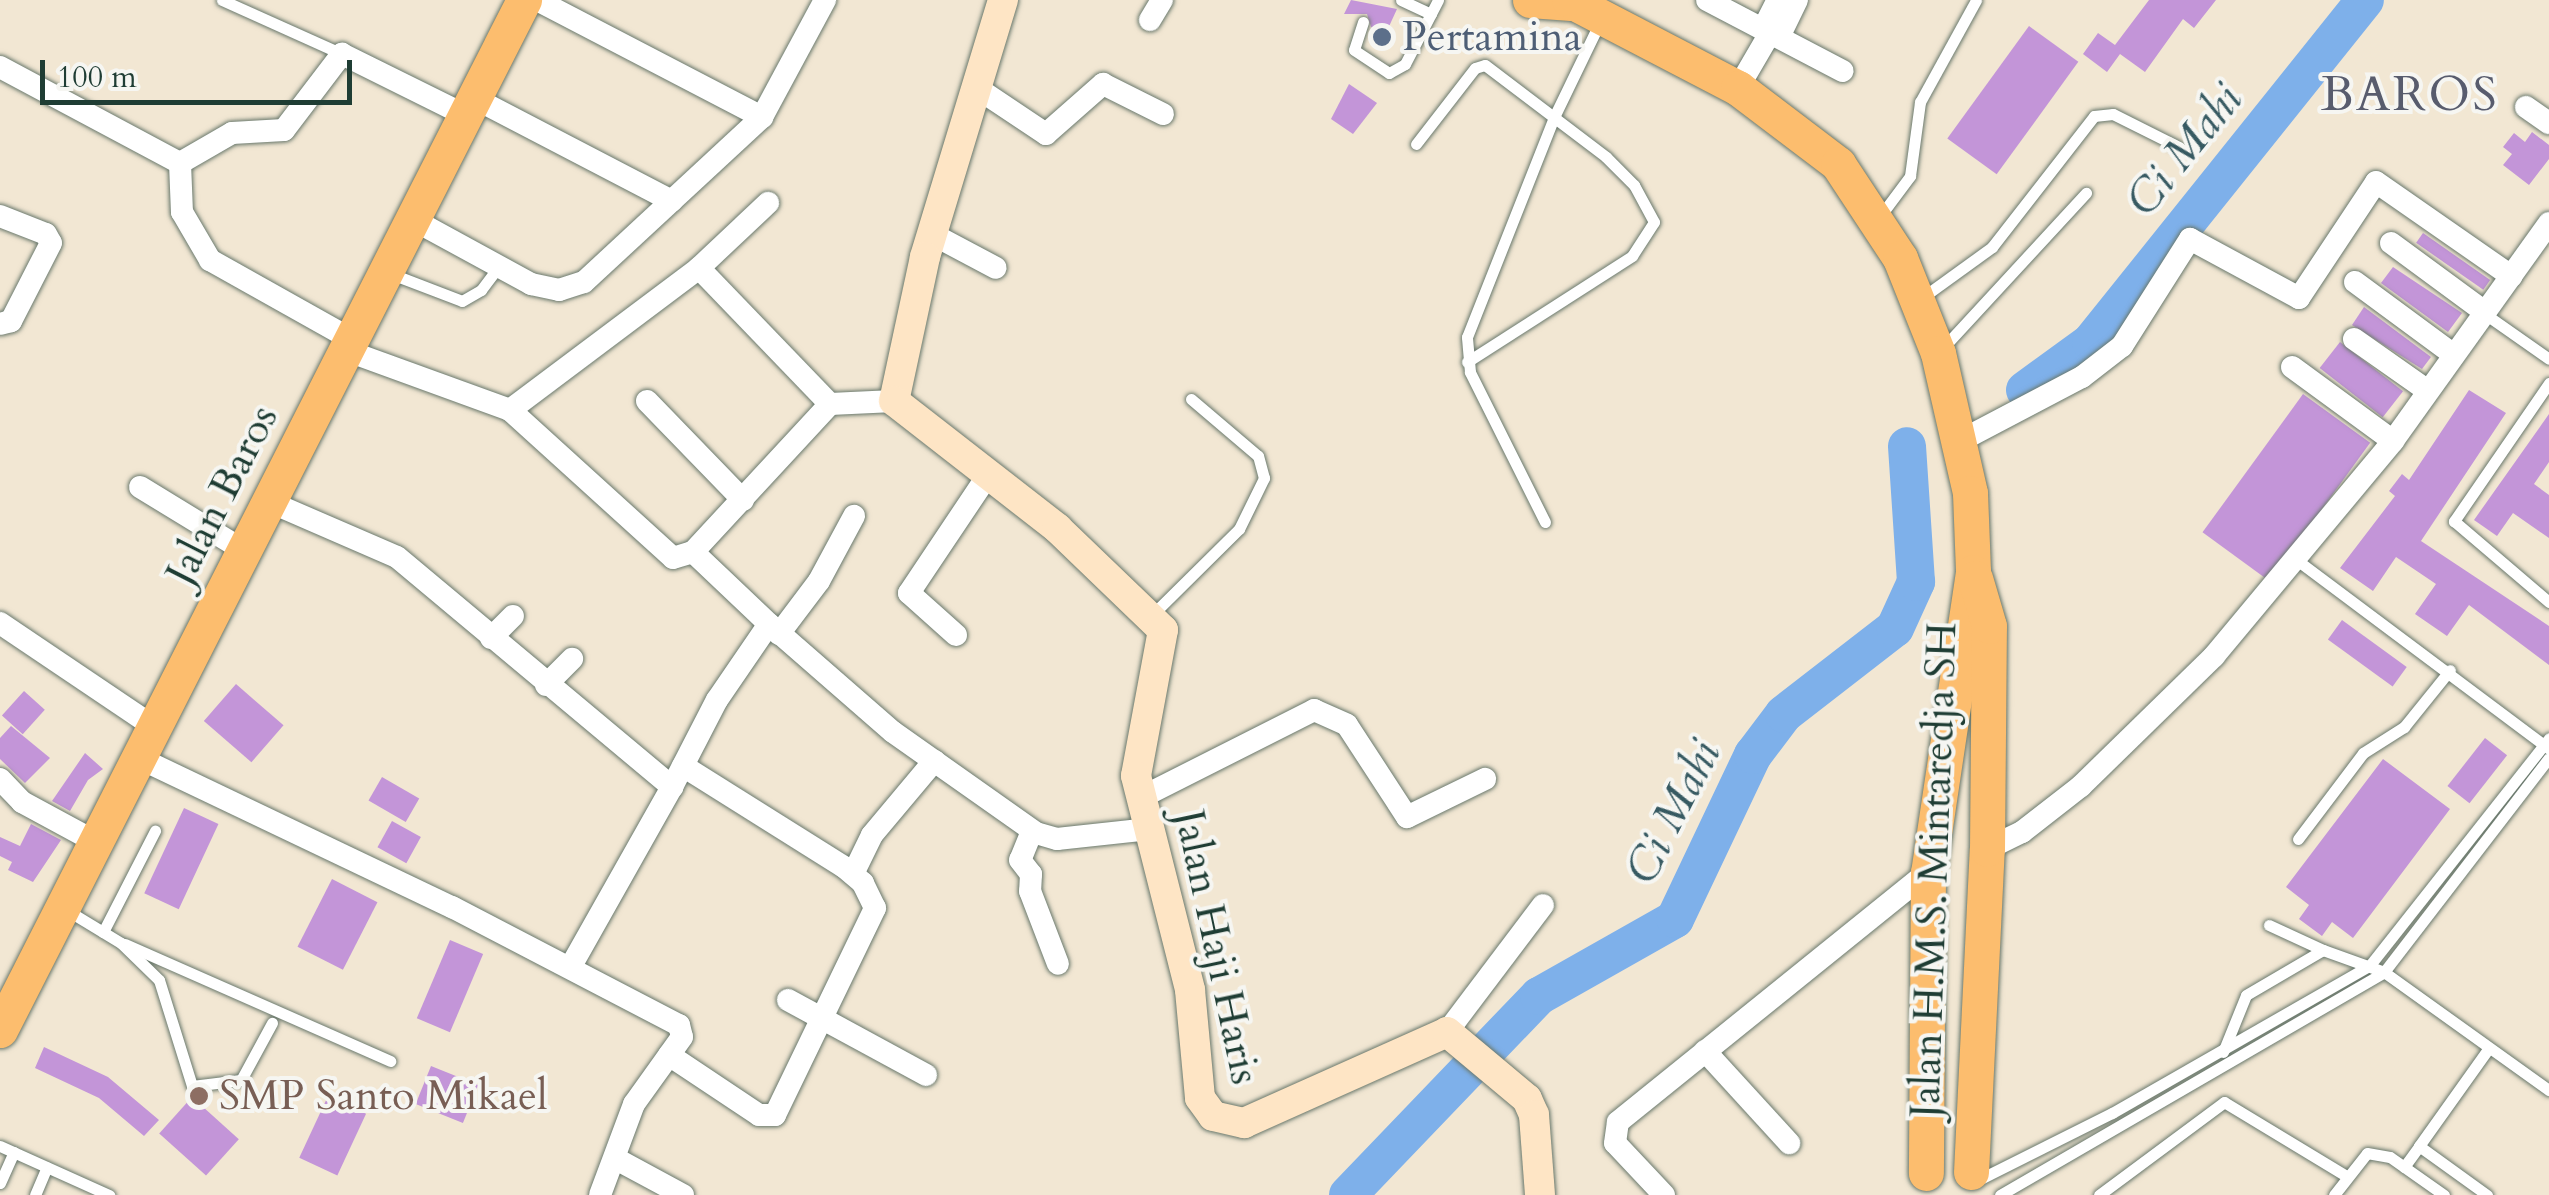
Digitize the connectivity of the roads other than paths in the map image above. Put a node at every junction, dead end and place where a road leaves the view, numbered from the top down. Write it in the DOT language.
graph roads {
  1 [pos="222,0"];
  2 [pos="524,0"];
  3 [pos="537,0"];
  4 [pos="826,0"];
  5 [pos="1003,0"];
  6 [pos="1401,0"];
  7 [pos="1438,0"];
  8 [pos="1530,0"];
  9 [pos="1707,0"];
  10 [pos="1778,0"];
  11 [pos="1797,0"];
  12 [pos="1976,0"];
  13 [pos="237,3"];
  14 [pos="1589,5"];
  15 [pos="1431,14"];
  16 [pos="1363,22"];
  17 [pos="1771,33"];
  18 [pos="342,54"];
  19 [pos="0,67"];
  20 [pos="1843,71"];
  21 [pos="977,88"];
  22 [pos="1738,88"];
  23 [pos="470,107"];
  24 [pos="2526,107"];
  25 [pos="1164,114"];
  26 [pos="1555,115"];
  27 [pos="762,117"];
  28 [pos="2549,123"];
  29 [pos="1416,144"];
  30 [pos="2180,147"];
  31 [pos="180,162"];
  32 [pos="2086,193"];
  33 [pos="672,200"];
  34 [pos="768,203"];
  35 [pos="0,216"];
  36 [pos="1878,218"];
  37 [pos="412,219"];
  38 [pos="2549,223"];
  39 [pos="932,234"];
  40 [pos="2391,243"];
  41 [pos="499,266"];
  42 [pos="699,268"];
  43 [pos="996,268"];
  44 [pos="386,271"];
  45 [pos="2511,276"];
  46 [pos="2355,282"];
  47 [pos="1917,300"];
  48 [pos="2485,313"];
  49 [pos="0,324"];
  50 [pos="2354,339"];
  51 [pos="348,344"];
  52 [pos="1938,353"];
  53 [pos="2454,355"];
  54 [pos="2549,358"];
  55 [pos="1467,362"];
  56 [pos="2292,367"];
  57 [pos="2549,383"];
  58 [pos="2428,391"];
  59 [pos="1190,399"];
  60 [pos="647,401"];
  61 [pos="894,401"];
  62 [pos="830,404"];
  63 [pos="510,410"];
  64 [pos="1960,441"];
  65 [pos="2394,441"];
  66 [pos="990,472"];
  67 [pos="140,487"];
  68 [pos="743,500"];
  69 [pos="270,502"];
  70 [pos="854,516"];
  71 [pos="1545,522"];
  72 [pos="246,550"];
  73 [pos="693,552"];
  74 [pos="2298,561"];
  75 [pos="1972,572"];
  76 [pos="2549,602"];
  77 [pos="1153,614"];
  78 [pos="513,616"];
  79 [pos="0,622"];
  80 [pos="774,629"];
  81 [pos="956,635"];
  82 [pos="491,638"];
  83 [pos="572,659"];
  84 [pos="2450,670"];
  85 [pos="546,685"];
  86 [pos="146,743"];
  87 [pos="2546,743"];
  88 [pos="2549,758"];
  89 [pos="934,761"];
  90 [pos="683,766"];
  91 [pos="1485,778"];
  92 [pos="0,779"];
  93 [pos="672,787"];
  94 [pos="1142,797"];
  95 [pos="1149,830"];
  96 [pos="155,831"];
  97 [pos="1032,831"];
  98 [pos="2298,839"];
  99 [pos="96,842"];
  100 [pos="1987,845"];
  101 [pos="1929,857"];
  102 [pos="853,874"];
  103 [pos="1543,906"];
  104 [pos="62,908"];
  105 [pos="2269,925"];
  106 [pos="102,932"];
  107 [pos="121,943"];
  108 [pos="2323,950"];
  109 [pos="1058,964"];
  110 [pos="2370,965"];
  111 [pos="571,966"];
  112 [pos="2384,972"];
  113 [pos="788,1000"];
  114 [pos="826,1019"];
  115 [pos="272,1023"];
  116 [pos="0,1030"];
  117 [pos="1454,1038"];
  118 [pos="2489,1048"];
  119 [pos="1704,1051"];
  120 [pos="2223,1052"];
  121 [pos="669,1055"];
  122 [pos="390,1061"];
  123 [pos="2197,1074"];
  124 [pos="926,1075"];
  125 [pos="2549,1090"];
  126 [pos="1789,1143"];
  127 [pos="0,1146"];
  128 [pos="2419,1146"];
  129 [pos="14,1152"];
  130 [pos="618,1160"];
  131 [pos="47,1167"];
  132 [pos="2404,1167"];
  133 [pos="2346,1176"];
  134 [pos="0,1183"];
  135 [pos="1921,1184"];
  136 [pos="1983,1186"];
  137 [pos="35,1195"];
  138 [pos="109,1195"];
  139 [pos="600,1195"];
  140 [pos="682,1195"];
  141 [pos="1540,1195"];
  142 [pos="1664,1195"];
  143 [pos="2099,1195"];
  144 [pos="2334,1195"];
  145 [pos="2444,1195"];
  146 [pos="2487,1195"];
  1 -- 13 [label="lane"];
  2 -- 23 [label="main road, Jalan Baros"];
  3 -- 27 [label="street"];
  4 -- 27 [label="street"];
  5 -- 21 [label="street"];
  6 -- 15 [label="lane"];
  7 -- 15 [label="lane"];
  8 -- 14 [label="main road, Jalan H.M.S. Mintaredja SH"];
  9 -- 17 [label="street"];
  10 -- 17 [label="street"];
  11 -- 17 [label="street"];
  12 -- 36 [label="lane"];
  13 -- 18 [label="lane"];
  14 -- 22 [label="main road, Jalan H.M.S. Mintaredja SH"];
  14 -- 26 [label="lane"];
  15 -- 16 [label="lane"];
  17 -- 20 [label="street"];
  17 -- 22 [label="street"];
  18 -- 23 [label="street"];
  18 -- 31 [label="street"];
  19 -- 31 [label="street"];
  21 -- 25 [label="street"];
  21 -- 39 [label="street"];
  22 -- 36 [label="main road, Jalan H.M.S. Mintaredja SH"];
  23 -- 33 [label="street"];
  23 -- 37 [label="main road, Jalan Baros"];
  24 -- 28 [label="street"];
  26 -- 29 [label="lane"];
  26 -- 55 [label="lane"];
  26 -- 55 [label="lane"];
  27 -- 33 [label="street"];
  30 -- 47 [label="lane"];
  31 -- 51 [label="street"];
  32 -- 52 [label="lane"];
  33 -- 41 [label="street"];
  34 -- 42 [label="street"];
  35 -- 49 [label="street"];
  36 -- 47 [label="main road, Jalan H.M.S. Mintaredja SH"];
  37 -- 41 [label="street"];
  37 -- 44 [label="main road, Jalan Baros"];
  38 -- 45 [label="street"];
  39 -- 43 [label="street"];
  39 -- 61 [label="street"];
  40 -- 48 [label="street"];
  41 -- 44 [label="lane"];
  42 -- 62 [label="street"];
  42 -- 63 [label="street"];
  44 -- 51 [label="main road, Jalan Baros"];
  45 -- 48 [label="street"];
  45 -- 64 [label="street"];
  46 -- 53 [label="street"];
  47 -- 52 [label="main road, Jalan H.M.S. Mintaredja SH"];
  48 -- 53 [label="street"];
  48 -- 54 [label="lane"];
  50 -- 58 [label="street"];
  51 -- 63 [label="street"];
  51 -- 69 [label="main road, Jalan Baros"];
  52 -- 64 [label="main road, Jalan H.M.S. Mintaredja SH"];
  53 -- 58 [label="street"];
  55 -- 71 [label="lane"];
  56 -- 65 [label="street"];
  57 -- 76 [label="lane"];
  58 -- 65 [label="street"];
  59 -- 77 [label="lane"];
  60 -- 68 [label="street"];
  61 -- 62 [label="street"];
  61 -- 66 [label="street"];
  62 -- 68 [label="street"];
  63 -- 73 [label="street"];
  64 -- 75 [label="main road, Jalan H.M.S. Mintaredja SH"];
  65 -- 74 [label="street"];
  66 -- 77 [label="street"];
  66 -- 81 [label="street"];
  67 -- 72 [label="street"];
  68 -- 73 [label="street"];
  69 -- 72 [label="main road, Jalan Baros"];
  69 -- 82 [label="street"];
  70 -- 80 [label="street"];
  72 -- 86 [label="main road, Jalan Baros"];
  73 -- 80 [label="street"];
  74 -- 84 [label="lane"];
  74 -- 100 [label="street"];
  75 -- 100 [label="main road, Jalan H.M.S. Mintaredja SH"];
  75 -- 101 [label="main road, Jalan H.M.S. Mintaredja SH"];
  77 -- 94 [label="street, Jalan Haji Haris"];
  78 -- 82 [label="street"];
  79 -- 86 [label="street"];
  80 -- 89 [label="street"];
  80 -- 90 [label="street"];
  82 -- 85 [label="street"];
  83 -- 85 [label="street"];
  84 -- 87 [label="lane"];
  84 -- 98 [label="lane"];
  85 -- 93 [label="street"];
  86 -- 99 [label="main road, Jalan Baros"];
  86 -- 111 [label="street"];
  87 -- 110 [label="lane"];
  88 -- 112 [label="lane"];
  89 -- 97 [label="street"];
  89 -- 102 [label="street"];
  90 -- 93 [label="street"];
  90 -- 102 [label="street"];
  91 -- 94 [label="street"];
  92 -- 99 [label="street"];
  93 -- 111 [label="street"];
  94 -- 95 [label="street, Jalan Haji Haris"];
  95 -- 97 [label="street"];
  95 -- 117 [label="street, Jalan Haji Haris"];
  96 -- 106 [label="lane"];
  97 -- 109 [label="street"];
  99 -- 104 [label="main road, Jalan Baros"];
  100 -- 101 [label="main road"];
  100 -- 136 [label="main road, Jalan H.M.S. Mintaredja SH"];
  101 -- 119 [label="street"];
  101 -- 135 [label="main road, Jalan H.M.S. Mintaredja SH"];
  102 -- 114 [label="street"];
  103 -- 117 [label="street"];
  104 -- 106 [label="lane"];
  104 -- 116 [label="main road, Jalan Baros"];
  105 -- 108 [label="lane"];
  106 -- 107 [label="lane"];
  107 -- 115 [label="lane"];
  107 -- 122 [label="lane"];
  108 -- 110 [label="lane"];
  108 -- 120 [label="lane"];
  110 -- 112 [label="lane"];
  110 -- 120 [label="lane"];
  111 -- 121 [label="street"];
  112 -- 118 [label="lane"];
  112 -- 123 [label="lane"];
  113 -- 114 [label="street"];
  114 -- 121 [label="street"];
  114 -- 124 [label="street"];
  117 -- 141 [label="street"];
  118 -- 125 [label="lane"];
  118 -- 128 [label="lane"];
  119 -- 126 [label="street"];
  119 -- 142 [label="street"];
  120 -- 123 [label="lane"];
  121 -- 130 [label="street"];
  123 -- 136 [label="lane"];
  123 -- 136 [label="lane"];
  127 -- 129 [label="lane"];
  128 -- 132 [label="lane"];
  128 -- 146 [label="lane"];
  129 -- 131 [label="lane"];
  129 -- 134 [label="lane"];
  130 -- 139 [label="street"];
  130 -- 140 [label="street"];
  131 -- 137 [label="lane"];
  131 -- 138 [label="lane"];
  132 -- 133 [label="lane"];
  132 -- 145 [label="lane"];
  133 -- 143 [label="lane"];
  133 -- 144 [label="lane"];
  135 -- 136 [label="main road, Jalan H.M.S. Mintaredja SH"];
}
